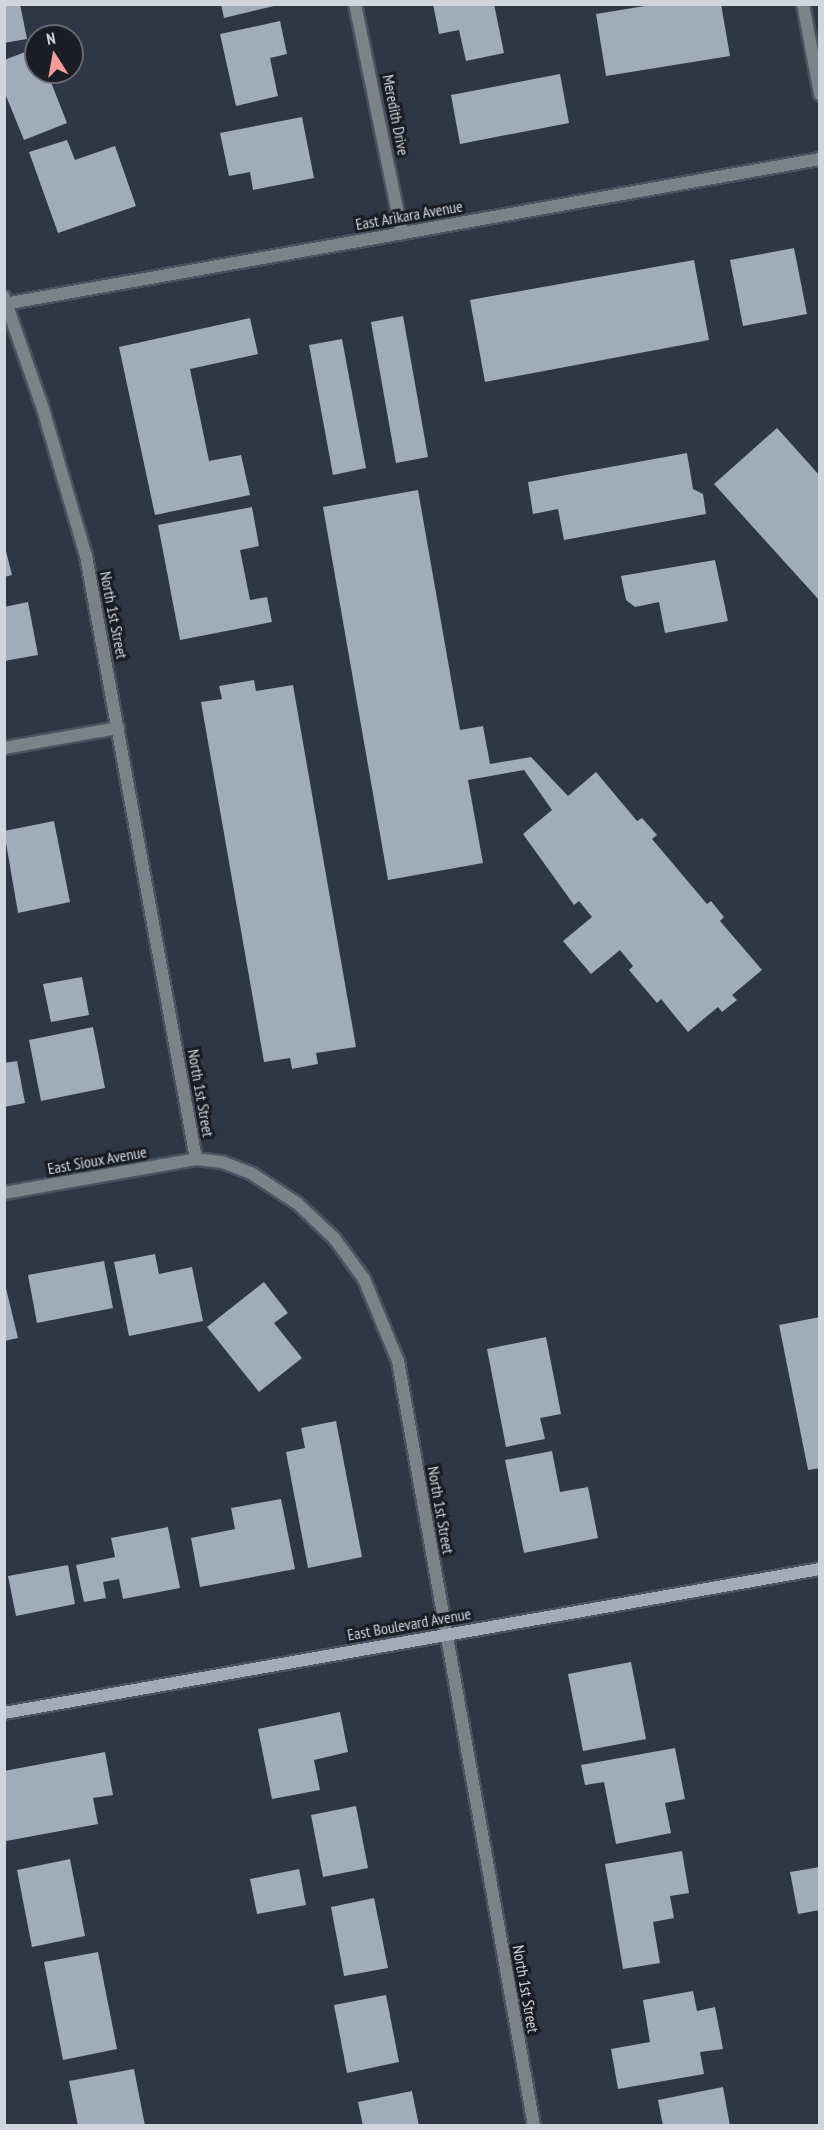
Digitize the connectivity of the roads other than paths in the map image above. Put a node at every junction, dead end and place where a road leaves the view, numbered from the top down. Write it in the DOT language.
graph roads {
  1 [pos="355,4"];
  2 [pos="803,4"];
  3 [pos="819,94"];
  4 [pos="819,159"];
  5 [pos="402,233"];
  6 [pos="5,302"];
  7 [pos="118,728"];
  8 [pos="4,748"];
  9 [pos="196,1160"];
  10 [pos="4,1193"];
  11 [pos="819,1569"];
  12 [pos="445,1635"];
  13 [pos="4,1713"];
  14 [pos="534,2126"];
  1 -- 5 [label="street, Meredith Drive"];
  2 -- 3 [label="street"];
  4 -- 5 [label="street, East Arikara Avenue"];
  5 -- 6 [label="street, East Arikara Avenue"];
  6 -- 7 [label="street, North 1st Street"];
  7 -- 8 [label="street"];
  7 -- 9 [label="street, North 1st Street"];
  9 -- 10 [label="street, East Sioux Avenue"];
  9 -- 12 [label="street, North 1st Street"];
  11 -- 12 [label="street, East Boulevard Avenue"];
  12 -- 13 [label="street, East Boulevard Avenue"];
  12 -- 14 [label="street, North 1st Street"];
}
